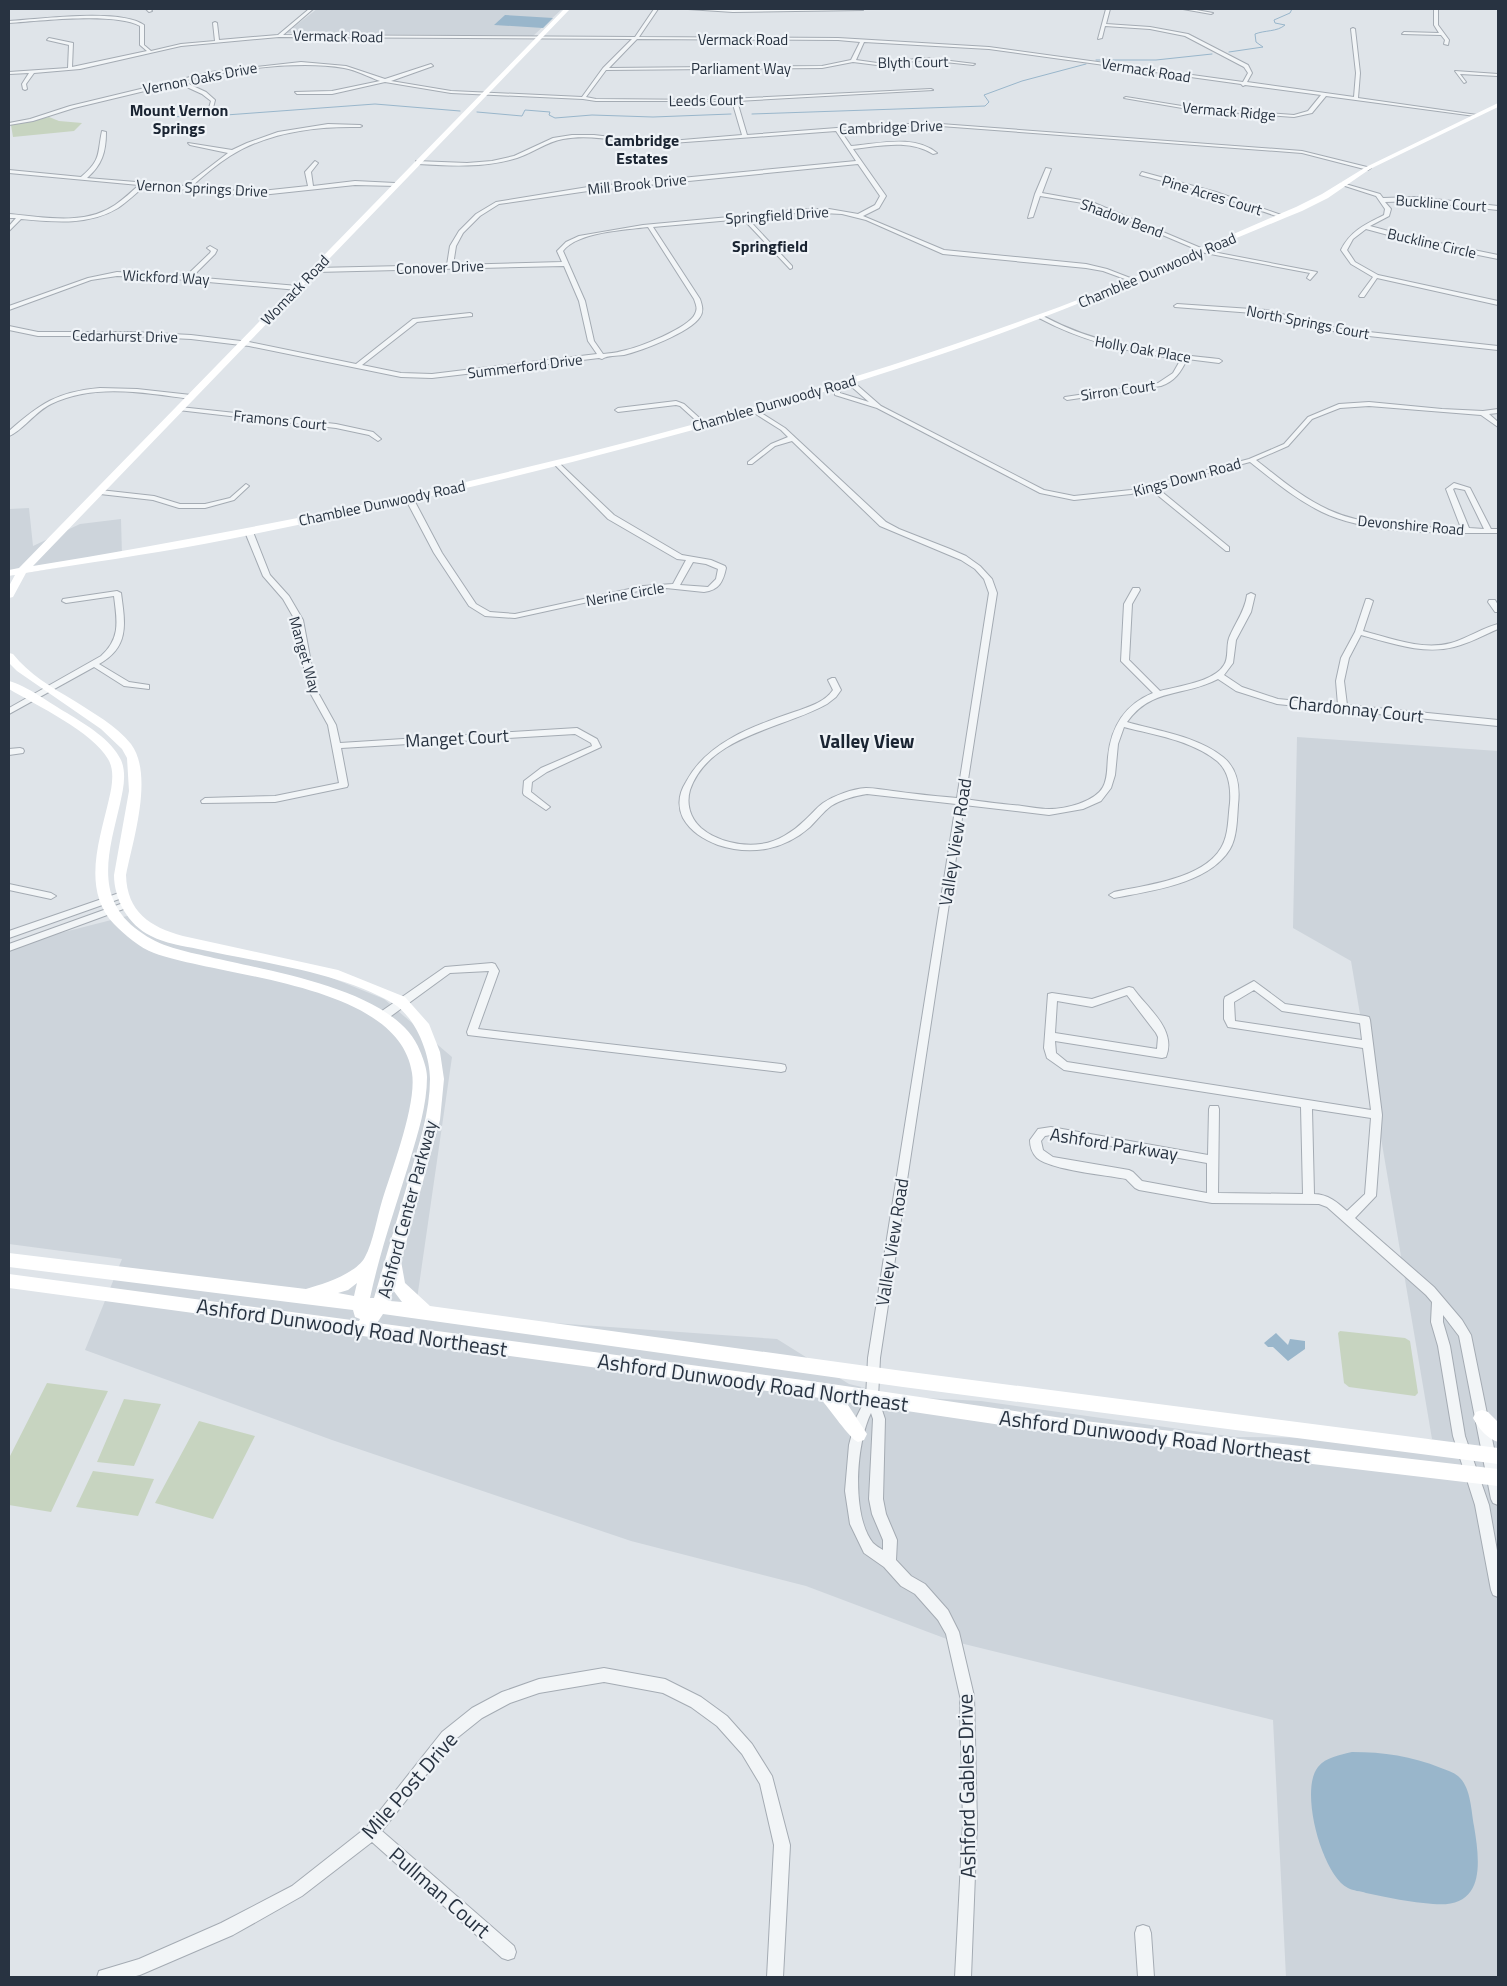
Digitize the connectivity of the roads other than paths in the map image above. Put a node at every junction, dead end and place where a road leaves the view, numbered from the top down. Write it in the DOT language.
graph roads {
  1 [pos="310,9"];
  2 [pos="567,9"];
  3 [pos="656,9"];
  4 [pos="690,9"];
  5 [pos="1108,9"];
  6 [pos="1185,9"];
  7 [pos="1436,9"];
  8 [pos="861,10"];
  9 [pos="1210,13"];
  10 [pos="54,14"];
  11 [pos="51,20"];
  12 [pos="9,22"];
  13 [pos="215,23"];
  14 [pos="1104,25"];
  15 [pos="1353,29"];
  16 [pos="1404,33"];
  17 [pos="1441,34"];
  18 [pos="279,36"];
  19 [pos="537,38"];
  20 [pos="1100,38"];
  21 [pos="49,39"];
  22 [pos="635,39"];
  23 [pos="863,40"];
  24 [pos="217,41"];
  25 [pos="1446,44"];
  26 [pos="150,52"];
  27 [pos="853,61"];
  28 [pos="431,64"];
  29 [pos="972,64"];
  30 [pos="70,69"];
  31 [pos="605,69"];
  32 [pos="32,72"];
  33 [pos="9,73"];
  34 [pos="1498,75"];
  35 [pos="178,81"];
  36 [pos="385,81"];
  37 [pos="1464,82"];
  38 [pos="1243,85"];
  39 [pos="25,89"];
  40 [pos="932,90"];
  41 [pos="297,93"];
  42 [pos="482,95"];
  43 [pos="1324,96"];
  44 [pos="583,98"];
  45 [pos="1126,98"];
  46 [pos="1356,99"];
  47 [pos="734,100"];
  48 [pos="1498,105"];
  49 [pos="211,108"];
  50 [pos="1475,115"];
  51 [pos="9,124"];
  52 [pos="360,126"];
  53 [pos="837,129"];
  54 [pos="104,132"];
  55 [pos="745,136"];
  56 [pos="190,144"];
  57 [pos="851,148"];
  58 [pos="233,152"];
  59 [pos="935,153"];
  60 [pos="418,162"];
  61 [pos="861,162"];
  62 [pos="315,163"];
  63 [pos="1368,168"];
  64 [pos="1048,169"];
  65 [pos="9,172"];
  66 [pos="1142,174"];
  67 [pos="82,179"];
  68 [pos="1344,184"];
  69 [pos="143,185"];
  70 [pos="395,186"];
  71 [pos="311,188"];
  72 [pos="185,189"];
  73 [pos="1038,194"];
  74 [pos="1383,200"];
  75 [pos="1498,208"];
  76 [pos="9,216"];
  77 [pos="858,216"];
  78 [pos="1281,216"];
  79 [pos="20,217"];
  80 [pos="744,217"];
  81 [pos="1030,217"];
  82 [pos="650,226"];
  83 [pos="1367,226"];
  84 [pos="9,229"];
  85 [pos="210,248"];
  86 [pos="1203,251"];
  87 [pos="1498,257"];
  88 [pos="565,264"];
  89 [pos="450,266"];
  90 [pos="790,268"];
  91 [pos="316,270"];
  92 [pos="1376,276"];
  93 [pos="187,278"];
  94 [pos="1310,278"];
  95 [pos="1135,281"];
  96 [pos="298,288"];
  97 [pos="1362,296"];
  98 [pos="1498,303"];
  99 [pos="1177,306"];
  100 [pos="9,308"];
  101 [pos="470,315"];
  102 [pos="1041,317"];
  103 [pos="9,328"];
  104 [pos="243,344"];
  105 [pos="1498,348"];
  106 [pos="602,357"];
  107 [pos="1185,357"];
  108 [pos="1219,361"];
  109 [pos="357,366"];
  110 [pos="838,385"];
  111 [pos="191,397"];
  112 [pos="1067,398"];
  113 [pos="879,407"];
  114 [pos="180,409"];
  115 [pos="618,410"];
  116 [pos="753,410"];
  117 [pos="1498,411"];
  118 [pos="1483,413"];
  119 [pos="703,424"];
  120 [pos="1498,424"];
  121 [pos="9,434"];
  122 [pos="793,438"];
  123 [pos="378,439"];
  124 [pos="1251,460"];
  125 [pos="750,463"];
  126 [pos="557,464"];
  127 [pos="246,486"];
  128 [pos="1150,486"];
  129 [pos="100,492"];
  130 [pos="409,498"];
  131 [pos="1466,530"];
  132 [pos="1489,531"];
  133 [pos="249,532"];
  134 [pos="1498,532"];
  135 [pos="1226,549"];
  136 [pos="690,560"];
  137 [pos="23,570"];
  138 [pos="9,573"];
  139 [pos="9,580"];
  140 [pos="676,587"];
  141 [pos="1136,590"];
  142 [pos="9,595"];
  143 [pos="1251,596"];
  144 [pos="66,601"];
  145 [pos="1369,601"];
  146 [pos="1492,602"];
  147 [pos="1498,610"];
  148 [pos="1498,626"];
  149 [pos="1359,632"];
  150 [pos="9,656"];
  151 [pos="94,664"];
  152 [pos="1219,676"];
  153 [pos="832,680"];
  154 [pos="9,684"];
  155 [pos="146,687"];
  156 [pos="48,689"];
  157 [pos="1158,694"];
  158 [pos="33,698"];
  159 [pos="1343,708"];
  160 [pos="9,711"];
  161 [pos="1120,722"];
  162 [pos="1498,723"];
  163 [pos="337,746"];
  164 [pos="20,751"];
  165 [pos="9,752"];
  166 [pos="205,801"];
  167 [pos="961,801"];
  168 [pos="546,807"];
  169 [pos="9,886"];
  170 [pos="1114,895"];
  171 [pos="51,896"];
  172 [pos="124,900"];
  173 [pos="107,906"];
  174 [pos="9,935"];
  175 [pos="9,948"];
  176 [pos="400,1002"];
  177 [pos="383,1016"];
  178 [pos="1050,1036"];
  179 [pos="1368,1045"];
  180 [pos="781,1068"];
  181 [pos="1306,1104"];
  182 [pos="1214,1109"];
  183 [pos="1377,1116"];
  184 [pos="1213,1160"];
  185 [pos="1212,1198"];
  186 [pos="1309,1200"];
  187 [pos="1348,1218"];
  188 [pos="395,1258"];
  189 [pos="9,1260"];
  190 [pos="372,1262"];
  191 [pos="9,1281"];
  192 [pos="305,1296"];
  193 [pos="360,1304"];
  194 [pos="1438,1304"];
  195 [pos="380,1306"];
  196 [pos="425,1312"];
  197 [pos="363,1328"];
  198 [pos="873,1375"];
  199 [pos="825,1391"];
  200 [pos="872,1398"];
  201 [pos="1482,1418"];
  202 [pos="858,1434"];
  203 [pos="1498,1434"];
  204 [pos="1464,1452"];
  205 [pos="1494,1455"];
  206 [pos="1472,1474"];
  207 [pos="1496,1477"];
  208 [pos="1498,1499"];
  209 [pos="889,1562"];
  210 [pos="1498,1590"];
  211 [pos="372,1832"];
  212 [pos="1143,1933"];
  213 [pos="508,1952"];
  214 [pos="105,1977"];
  215 [pos="775,1977"];
  216 [pos="963,1977"];
  217 [pos="1146,1977"];
  1 -- 18 [label="street"];
  2 -- 19 [label="street, Womack Road"];
  3 -- 22 [label="street"];
  4 -- 8 [label="street"];
  5 -- 14 [label="street"];
  6 -- 9 [label="street"];
  7 -- 17 [label="street"];
  10 -- 11 [label="street"];
  11 -- 12 [label="street"];
  11 -- 26 [label="street"];
  13 -- 24 [label="street"];
  14 -- 20 [label="street"];
  14 -- 38 [label="street"];
  15 -- 46 [label="street"];
  16 -- 17 [label="street"];
  17 -- 25 [label="street"];
  18 -- 19 [label="street, Vermack Road"];
  18 -- 24 [label="street, Vermack Road"];
  19 -- 22 [label="street, Vermack Road"];
  19 -- 42 [label="street, Womack Road"];
  21 -- 30 [label="street"];
  22 -- 23 [label="street, Vermack Road"];
  22 -- 31 [label="street"];
  23 -- 27 [label="street"];
  23 -- 38 [label="street, Vermack Road"];
  24 -- 26 [label="street, Vermack Road"];
  26 -- 30 [label="street, Vermack Road"];
  27 -- 29 [label="street, Blyth Court"];
  27 -- 31 [label="street, Parliament Way"];
  28 -- 36 [label="street"];
  30 -- 32 [label="street, Vermack Road"];
  31 -- 44 [label="street"];
  32 -- 33 [label="street, Vermack Road"];
  32 -- 39 [label="street"];
  34 -- 37 [label="street"];
  35 -- 36 [label="street, Vernon Oaks Drive"];
  35 -- 49 [label="street"];
  35 -- 51 [label="street, Vernon Oaks Drive"];
  36 -- 41 [label="street"];
  36 -- 42 [label="street, Vernon Oaks Drive"];
  38 -- 43 [label="street, Vermack Road"];
  40 -- 47 [label="street, Leeds Court"];
  42 -- 44 [label="street, Leeds Court"];
  42 -- 60 [label="street, Womack Road"];
  43 -- 45 [label="street, Vermack Ridge"];
  43 -- 46 [label="street, Vermack Road"];
  44 -- 47 [label="street, Leeds Court"];
  46 -- 50 [label="street, Vermack Road"];
  47 -- 55 [label="street"];
  48 -- 50 [label="street, Chamblee Dunwoody Road"];
  50 -- 63 [label="street, Chamblee Dunwoody Road"];
  52 -- 58 [label="street"];
  53 -- 55 [label="street, Cambridge Drive"];
  53 -- 57 [label="street"];
  53 -- 63 [label="street, Cambridge Drive"];
  54 -- 67 [label="street"];
  55 -- 60 [label="street, Cambridge Drive"];
  56 -- 58 [label="street"];
  57 -- 59 [label="street"];
  57 -- 61 [label="street"];
  58 -- 72 [label="street"];
  60 -- 70 [label="street, Womack Road"];
  61 -- 77 [label="street"];
  61 -- 89 [label="street, Mill Brook Drive"];
  62 -- 71 [label="street"];
  63 -- 68 [label="street, Chamblee Dunwoody Road"];
  64 -- 73 [label="street"];
  65 -- 67 [label="street, Vernon Springs Drive"];
  66 -- 78 [label="street, Pine Acres Court"];
  67 -- 69 [label="street, Vernon Springs Drive"];
  68 -- 74 [label="street"];
  68 -- 78 [label="street, Chamblee Dunwoody Road"];
  69 -- 72 [label="street, Vernon Springs Drive"];
  69 -- 79 [label="street"];
  70 -- 71 [label="street, Vernon Springs Drive"];
  70 -- 91 [label="street, Womack Road"];
  71 -- 72 [label="street, Vernon Springs Drive"];
  73 -- 81 [label="street"];
  73 -- 86 [label="street, Shadow Bend"];
  74 -- 75 [label="street, Buckline Court"];
  74 -- 83 [label="street"];
  76 -- 79 [label="street"];
  77 -- 80 [label="street, Springfield Drive"];
  77 -- 95 [label="street, Springfield Drive"];
  78 -- 86 [label="street, Chamblee Dunwoody Road"];
  79 -- 84 [label="street"];
  80 -- 82 [label="street, Springfield Drive"];
  80 -- 90 [label="street"];
  82 -- 88 [label="street, Springfield Drive"];
  82 -- 106 [label="street, Summerford Drive"];
  83 -- 87 [label="street, Buckline Circle"];
  83 -- 92 [label="street"];
  85 -- 93 [label="street"];
  86 -- 94 [label="street, Shadow Bend"];
  86 -- 95 [label="street, Chamblee Dunwoody Road"];
  88 -- 89 [label="street, Conover Drive"];
  88 -- 106 [label="street"];
  89 -- 91 [label="street, Conover Drive"];
  91 -- 96 [label="street, Womack Road"];
  92 -- 97 [label="street"];
  92 -- 98 [label="street"];
  93 -- 96 [label="street, Wickford Way"];
  93 -- 100 [label="street, Wickford Way"];
  95 -- 102 [label="street, Chamblee Dunwoody Road"];
  96 -- 104 [label="street, Womack Road"];
  99 -- 105 [label="street, North Springs Court"];
  101 -- 109 [label="street"];
  102 -- 107 [label="street, Holly Oak Place"];
  102 -- 110 [label="street, Chamblee Dunwoody Road"];
  103 -- 104 [label="street, Cedarhurst Drive"];
  104 -- 109 [label="street, Summerford Drive"];
  104 -- 111 [label="street, Womack Road"];
  106 -- 109 [label="street, Summerford Drive"];
  107 -- 108 [label="street, Holly Oak Place"];
  107 -- 112 [label="street, Sirron Court"];
  110 -- 113 [label="street, Kings Down Road"];
  110 -- 113 [label="street, Kings Down Road"];
  110 -- 116 [label="street, Chamblee Dunwoody Road"];
  111 -- 114 [label="street, Womack Road"];
  111 -- 121 [label="street"];
  113 -- 128 [label="street, Kings Down Road"];
  114 -- 123 [label="street, Framons Court"];
  114 -- 129 [label="street, Womack Road"];
  115 -- 119 [label="street"];
  116 -- 119 [label="street, Chamblee Dunwoody Road"];
  116 -- 122 [label="street, Valley View Road"];
  117 -- 118 [label="street, Kings Down Road"];
  118 -- 120 [label="street"];
  118 -- 124 [label="street, Kings Down Road"];
  119 -- 126 [label="street, Chamblee Dunwoody Road"];
  122 -- 125 [label="street"];
  122 -- 167 [label="street, Valley View Road"];
  124 -- 128 [label="street, Kings Down Road"];
  124 -- 131 [label="street, Devonshire Road"];
  126 -- 130 [label="street, Chamblee Dunwoody Road"];
  126 -- 136 [label="street, Nerine Circle"];
  127 -- 129 [label="street"];
  128 -- 135 [label="street"];
  129 -- 137 [label="street, Womack Road"];
  130 -- 133 [label="street, Chamblee Dunwoody Road"];
  130 -- 140 [label="street, Nerine Circle"];
  131 -- 132 [label="street, Devonshire Road"];
  131 -- 132 [label="street"];
  132 -- 134 [label="street, Devonshire Road"];
  133 -- 137 [label="street, Chamblee Dunwoody Road"];
  133 -- 163 [label="street, Manget Way"];
  136 -- 140 [label="street"];
  136 -- 140 [label="street, Nerine Circle"];
  137 -- 138 [label="street, Chamblee Dunwoody Road"];
  137 -- 139 [label="street"];
  137 -- 142 [label="street"];
  141 -- 157 [label="street"];
  143 -- 152 [label="street"];
  144 -- 151 [label="street"];
  145 -- 149 [label="street"];
  146 -- 147 [label="street"];
  148 -- 149 [label="street"];
  149 -- 159 [label="street"];
  150 -- 156 [label="street"];
  151 -- 155 [label="street"];
  151 -- 156 [label="street"];
  152 -- 157 [label="street"];
  152 -- 159 [label="street, Chardonnay Court"];
  153 -- 167 [label="street"];
  154 -- 158 [label="street"];
  156 -- 158 [label="street"];
  156 -- 172 [label="street"];
  157 -- 161 [label="street"];
  158 -- 160 [label="street"];
  158 -- 173 [label="street"];
  159 -- 162 [label="street, Chardonnay Court"];
  161 -- 167 [label="street"];
  161 -- 170 [label="street"];
  163 -- 166 [label="street, Manget Way"];
  163 -- 168 [label="street, Manget Court"];
  164 -- 165 [label="street"];
  167 -- 198 [label="street, Valley View Road"];
  169 -- 171 [label="street"];
  172 -- 173 [label="street"];
  172 -- 176 [label="street, Ashford Center Parkway"];
  173 -- 174 [label="street"];
  173 -- 175 [label="street"];
  173 -- 177 [label="street, Ashford Center Parkway"];
  176 -- 177 [label="street"];
  176 -- 180 [label="street"];
  176 -- 188 [label="street, Ashford Center Parkway"];
  177 -- 190 [label="street, Ashford Center Parkway"];
  178 -- 178 [label="street"];
  178 -- 181 [label="street"];
  179 -- 179 [label="street"];
  179 -- 183 [label="street"];
  181 -- 183 [label="street"];
  181 -- 186 [label="street"];
  182 -- 184 [label="street"];
  183 -- 187 [label="street"];
  184 -- 185 [label="street"];
  184 -- 185 [label="street, Ashford Parkway"];
  185 -- 186 [label="street, Ashford Parkway"];
  186 -- 187 [label="street, Ashford Parkway"];
  187 -- 194 [label="street, Ashford Parkway"];
  188 -- 195 [label="street, Ashford Center Parkway"];
  188 -- 196 [label="street"];
  189 -- 192 [label="street, Ashford Dunwoody Road Northeast"];
  190 -- 192 [label="street"];
  190 -- 193 [label="street, Ashford Center Parkway"];
  191 -- 197 [label="street, Ashford Dunwoody Road Northeast"];
  192 -- 193 [label="street, Ashford Dunwoody Road Northeast"];
  193 -- 195 [label="street, Ashford Dunwoody Road Northeast"];
  193 -- 197 [label="street, Ashford Center Parkway"];
  194 -- 201 [label="street, Ashford Parkway"];
  194 -- 204 [label="street"];
  195 -- 196 [label="street, Ashford Dunwoody Road Northeast"];
  195 -- 197 [label="street, Ashford Center Parkway"];
  196 -- 198 [label="street, Ashford Dunwoody Road Northeast"];
  197 -- 199 [label="street, Ashford Dunwoody Road Northeast"];
  198 -- 200 [label="street, Valley View Road"];
  198 -- 204 [label="street, Ashford Dunwoody Road Northeast"];
  199 -- 200 [label="street, Ashford Dunwoody Road Northeast"];
  199 -- 202 [label="street"];
  200 -- 202 [label="street, Ashford Gables Drive"];
  200 -- 206 [label="street, Ashford Dunwoody Road Northeast"];
  200 -- 209 [label="street"];
  201 -- 203 [label="street"];
  201 -- 205 [label="street, Ashford Parkway"];
  202 -- 209 [label="street, Ashford Gables Drive"];
  204 -- 205 [label="street, Ashford Dunwoody Road Northeast"];
  204 -- 206 [label="street"];
  205 -- 207 [label="street, Ashford Parkway"];
  206 -- 207 [label="street, Ashford Dunwoody Road Northeast"];
  206 -- 210 [label="street"];
  207 -- 208 [label="street, Ashford Parkway"];
  209 -- 216 [label="street, Ashford Gables Drive"];
  211 -- 213 [label="street, Pullman Court"];
  211 -- 214 [label="street, Mile Post Drive"];
  211 -- 215 [label="street, Mile Post Drive"];
  212 -- 217 [label="street"];
}
